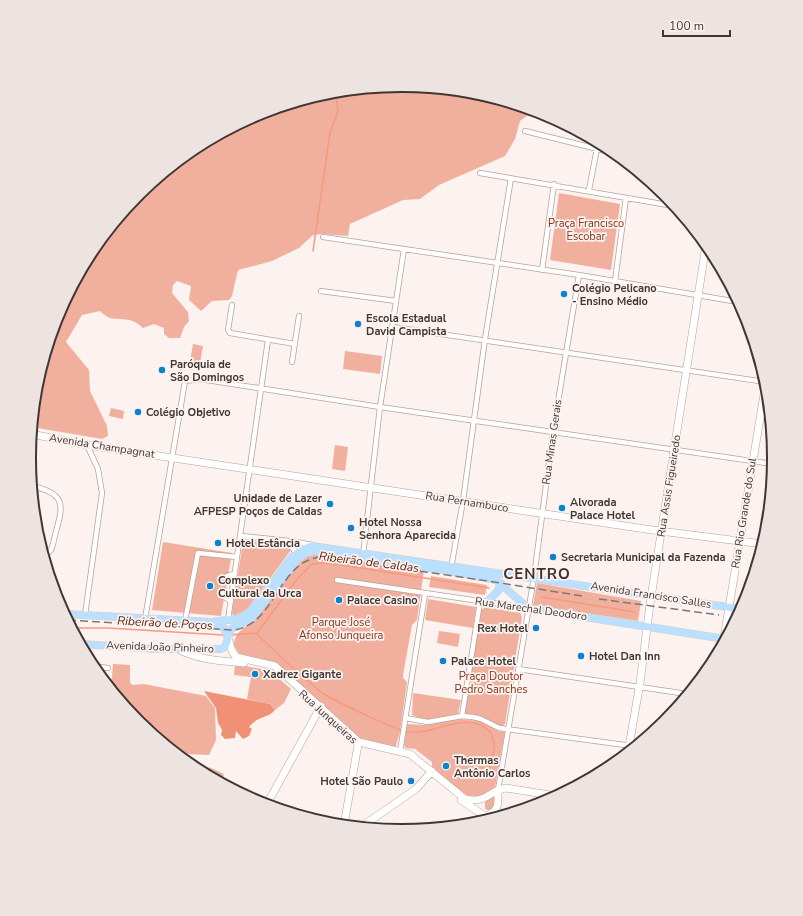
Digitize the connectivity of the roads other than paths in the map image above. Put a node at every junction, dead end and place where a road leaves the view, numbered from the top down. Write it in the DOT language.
graph roads {
  1 [pos="525,131"];
  2 [pos="597,149"];
  3 [pos="480,173"];
  4 [pos="511,178"];
  5 [pos="554,184"];
  6 [pos="589,190"];
  7 [pos="626,198"];
  8 [pos="664,204"];
  9 [pos="323,237"];
  10 [pos="404,249"];
  11 [pos="704,254"];
  12 [pos="498,264"];
  13 [pos="542,270"];
  14 [pos="579,275"];
  15 [pos="616,281"];
  16 [pos="321,291"];
  17 [pos="697,295"];
  18 [pos="396,301"];
  19 [pos="731,301"];
  20 [pos="232,305"];
  21 [pos="299,316"];
  22 [pos="393,327"];
  23 [pos="485,339"];
  24 [pos="268,340"];
  25 [pos="294,344"];
  26 [pos="565,352"];
  27 [pos="292,362"];
  28 [pos="686,370"];
  29 [pos="759,381"];
  30 [pos="261,389"];
  31 [pos="763,402"];
  32 [pos="380,407"];
  33 [pos="474,421"];
  34 [pos="552,432"];
  35 [pos="37,435"];
  36 [pos="87,445"];
  37 [pos="675,450"];
  38 [pos="172,456"];
  39 [pos="753,461"];
  40 [pos="767,463"];
  41 [pos="251,468"];
  42 [pos="37,487"];
  43 [pos="371,487"];
  44 [pos="463,501"];
  45 [pos="543,513"];
  46 [pos="661,531"];
  47 [pos="241,536"];
  48 [pos="273,540"];
  49 [pos="740,540"];
  50 [pos="757,543"];
  51 [pos="319,546"];
  52 [pos="48,553"];
  53 [pos="362,556"];
  54 [pos="237,557"];
  55 [pos="296,557"];
  56 [pos="451,568"];
  57 [pos="234,574"];
  58 [pos="534,578"];
  59 [pos="337,580"];
  60 [pos="226,581"];
  61 [pos="501,583"];
  62 [pos="224,590"];
  63 [pos="425,594"];
  64 [pos="652,595"];
  65 [pos="231,601"];
  66 [pos="483,602"];
  67 [pos="728,607"];
  68 [pos="528,608"];
  69 [pos="734,608"];
  70 [pos="71,614"];
  71 [pos="84,615"];
  72 [pos="145,619"];
  73 [pos="228,620"];
  74 [pos="185,621"];
  75 [pos="211,622"];
  76 [pos="726,626"];
  77 [pos="647,627"];
  78 [pos="228,638"];
  79 [pos="719,639"];
  80 [pos="87,644"];
  81 [pos="178,649"];
  82 [pos="102,667"];
  83 [pos="108,668"];
  84 [pos="518,669"];
  85 [pos="639,688"];
  86 [pos="681,693"];
  87 [pos="320,708"];
  88 [pos="462,716"];
  89 [pos="405,718"];
  90 [pos="509,729"];
  91 [pos="633,741"];
  92 [pos="358,745"];
  93 [pos="628,745"];
  94 [pos="400,752"];
  95 [pos="431,773"];
  96 [pos="498,790"];
  97 [pos="545,794"];
  98 [pos="270,799"];
  99 [pos="485,799"];
  100 [pos="496,811"];
  101 [pos="485,813"];
  102 [pos="483,814"];
  103 [pos="345,819"];
  104 [pos="367,822"];
  1 -- 2 [label="street"];
  2 -- 6 [label="street"];
  3 -- 4 [label="street"];
  4 -- 5 [label="street"];
  4 -- 12 [label="street"];
  5 -- 6 [label="street"];
  5 -- 13 [label="street"];
  6 -- 7 [label="street"];
  7 -- 8 [label="street"];
  7 -- 15 [label="street"];
  9 -- 10 [label="street"];
  10 -- 12 [label="street"];
  10 -- 18 [label="street"];
  11 -- 17 [label="street, Rua Assis Figueiredo"];
  12 -- 13 [label="street"];
  12 -- 23 [label="street"];
  13 -- 14 [label="street"];
  14 -- 15 [label="street"];
  14 -- 26 [label="street, Rua Minas Gerais"];
  15 -- 17 [label="street"];
  16 -- 18 [label="street"];
  17 -- 19 [label="street"];
  17 -- 28 [label="street, Rua Assis Figueiredo"];
  18 -- 22 [label="street"];
  20 -- 24 [label="street"];
  21 -- 25 [label="street"];
  22 -- 23 [label="street"];
  22 -- 32 [label="street"];
  23 -- 26 [label="street"];
  23 -- 33 [label="street"];
  24 -- 25 [label="street"];
  24 -- 30 [label="street"];
  25 -- 27 [label="street"];
  26 -- 28 [label="street"];
  26 -- 34 [label="street, Rua Minas Gerais"];
  28 -- 29 [label="street"];
  28 -- 37 [label="street, Rua Assis Figueiredo"];
  30 -- 32 [label="street"];
  30 -- 38 [label="street"];
  30 -- 41 [label="street"];
  31 -- 39 [label="street, Rua Rio Grande do Sul"];
  32 -- 33 [label="street"];
  32 -- 43 [label="street"];
  33 -- 34 [label="street"];
  33 -- 44 [label="street"];
  34 -- 37 [label="street"];
  34 -- 45 [label="street, Rua Minas Gerais"];
  35 -- 36 [label="street, Avenida Champagnat"];
  36 -- 38 [label="street, Avenida Champagnat"];
  36 -- 71 [label="street"];
  37 -- 39 [label="street"];
  37 -- 46 [label="street, Rua Assis Figueiredo"];
  38 -- 41 [label="street, Rua Pernambuco"];
  38 -- 72 [label="street"];
  39 -- 40 [label="street"];
  39 -- 49 [label="street, Rua Rio Grande do Sul"];
  41 -- 43 [label="street, Rua Pernambuco"];
  41 -- 47 [label="street"];
  42 -- 52 [label="street"];
  43 -- 44 [label="street, Rua Pernambuco"];
  43 -- 53 [label="street"];
  44 -- 45 [label="street, Rua Pernambuco"];
  44 -- 56 [label="street"];
  45 -- 46 [label="street, Rua Pernambuco"];
  45 -- 58 [label="street, Rua Minas Gerais"];
  46 -- 49 [label="street, Rua Pernambuco"];
  46 -- 64 [label="street, Rua Assis Figueiredo"];
  47 -- 48 [label="street"];
  47 -- 54 [label="street"];
  48 -- 51 [label="street"];
  48 -- 55 [label="street"];
  49 -- 50 [label="street, Rua Pernambuco"];
  49 -- 67 [label="street, Rua Rio Grande do Sul"];
  51 -- 53 [label="main road, Avenida Francisco Salles"];
  51 -- 55 [label="main road, Avenida Francisco Salles"];
  53 -- 55 [label="main road, Avenida Francisco Salles"];
  53 -- 56 [label="main road, Avenida Francisco Salles"];
  54 -- 57 [label="street"];
  54 -- 74 [label="street"];
  55 -- 73 [label="main road, Avenida Francisco Salles"];
  55 -- 78 [label="main road, Avenida Francisco Salles"];
  56 -- 58 [label="main road, Avenida Francisco Salles"];
  56 -- 61 [label="main road, Avenida Francisco Salles"];
  57 -- 60 [label="street"];
  57 -- 65 [label="street"];
  58 -- 64 [label="main road, Avenida Francisco Salles"];
  58 -- 68 [label="street, Rua Minas Gerais"];
  59 -- 63 [label="street, Rua Marechal Deodoro"];
  61 -- 66 [label="main road"];
  61 -- 68 [label="main road, Avenida Francisco Salles"];
  62 -- 65 [label="street"];
  63 -- 66 [label="street, Rua Marechal Deodoro"];
  63 -- 89 [label="street"];
  64 -- 67 [label="main road, Avenida Francisco Salles"];
  64 -- 77 [label="street, Rua Assis Figueiredo"];
  65 -- 73 [label="street"];
  66 -- 68 [label="street, Rua Marechal Deodoro"];
  66 -- 88 [label="street"];
  67 -- 69 [label="main road, Avenida Francisco Salles"];
  67 -- 76 [label="street, Rua Rio Grande do Sul"];
  68 -- 77 [label="main road, Rua Marechal Deodoro"];
  68 -- 84 [label="street"];
  70 -- 71 [label="main road"];
  71 -- 72 [label="main road"];
  72 -- 74 [label="main road"];
  73 -- 75 [label="main road, Avenida Francisco Salles"];
  74 -- 75 [label="main road"];
  75 -- 78 [label="main road, Avenida João Pinheiro"];
  77 -- 79 [label="main road, Rua Marechal Deodoro"];
  77 -- 85 [label="street, Rua Assis Figueiredo"];
  78 -- 81 [label="main road, Avenida João Pinheiro"];
  78 -- 87 [label="street, Rua Junqueiras"];
  80 -- 81 [label="main road, Avenida João Pinheiro"];
  81 -- 87 [label="street, Rua Junqueiras"];
  82 -- 83 [label="street"];
  84 -- 85 [label="street"];
  84 -- 90 [label="street"];
  85 -- 86 [label="street"];
  85 -- 91 [label="street, Rua Assis Figueiredo"];
  87 -- 92 [label="street, Rua Junqueiras"];
  87 -- 94 [label="street, Rua Junqueiras"];
  87 -- 98 [label="street"];
  88 -- 89 [label="street"];
  88 -- 90 [label="street"];
  89 -- 94 [label="street"];
  90 -- 93 [label="street"];
  90 -- 96 [label="street"];
  92 -- 95 [label="street, Rua Junqueiras"];
  92 -- 103 [label="street"];
  94 -- 95 [label="street, Rua Junqueiras"];
  95 -- 99 [label="street, Rua Junqueiras"];
  95 -- 102 [label="street, Rua Junqueiras"];
  95 -- 104 [label="street"];
  96 -- 97 [label="street"];
  96 -- 99 [label="street"];
  96 -- 100 [label="street"];
  99 -- 101 [label="street"];
}
